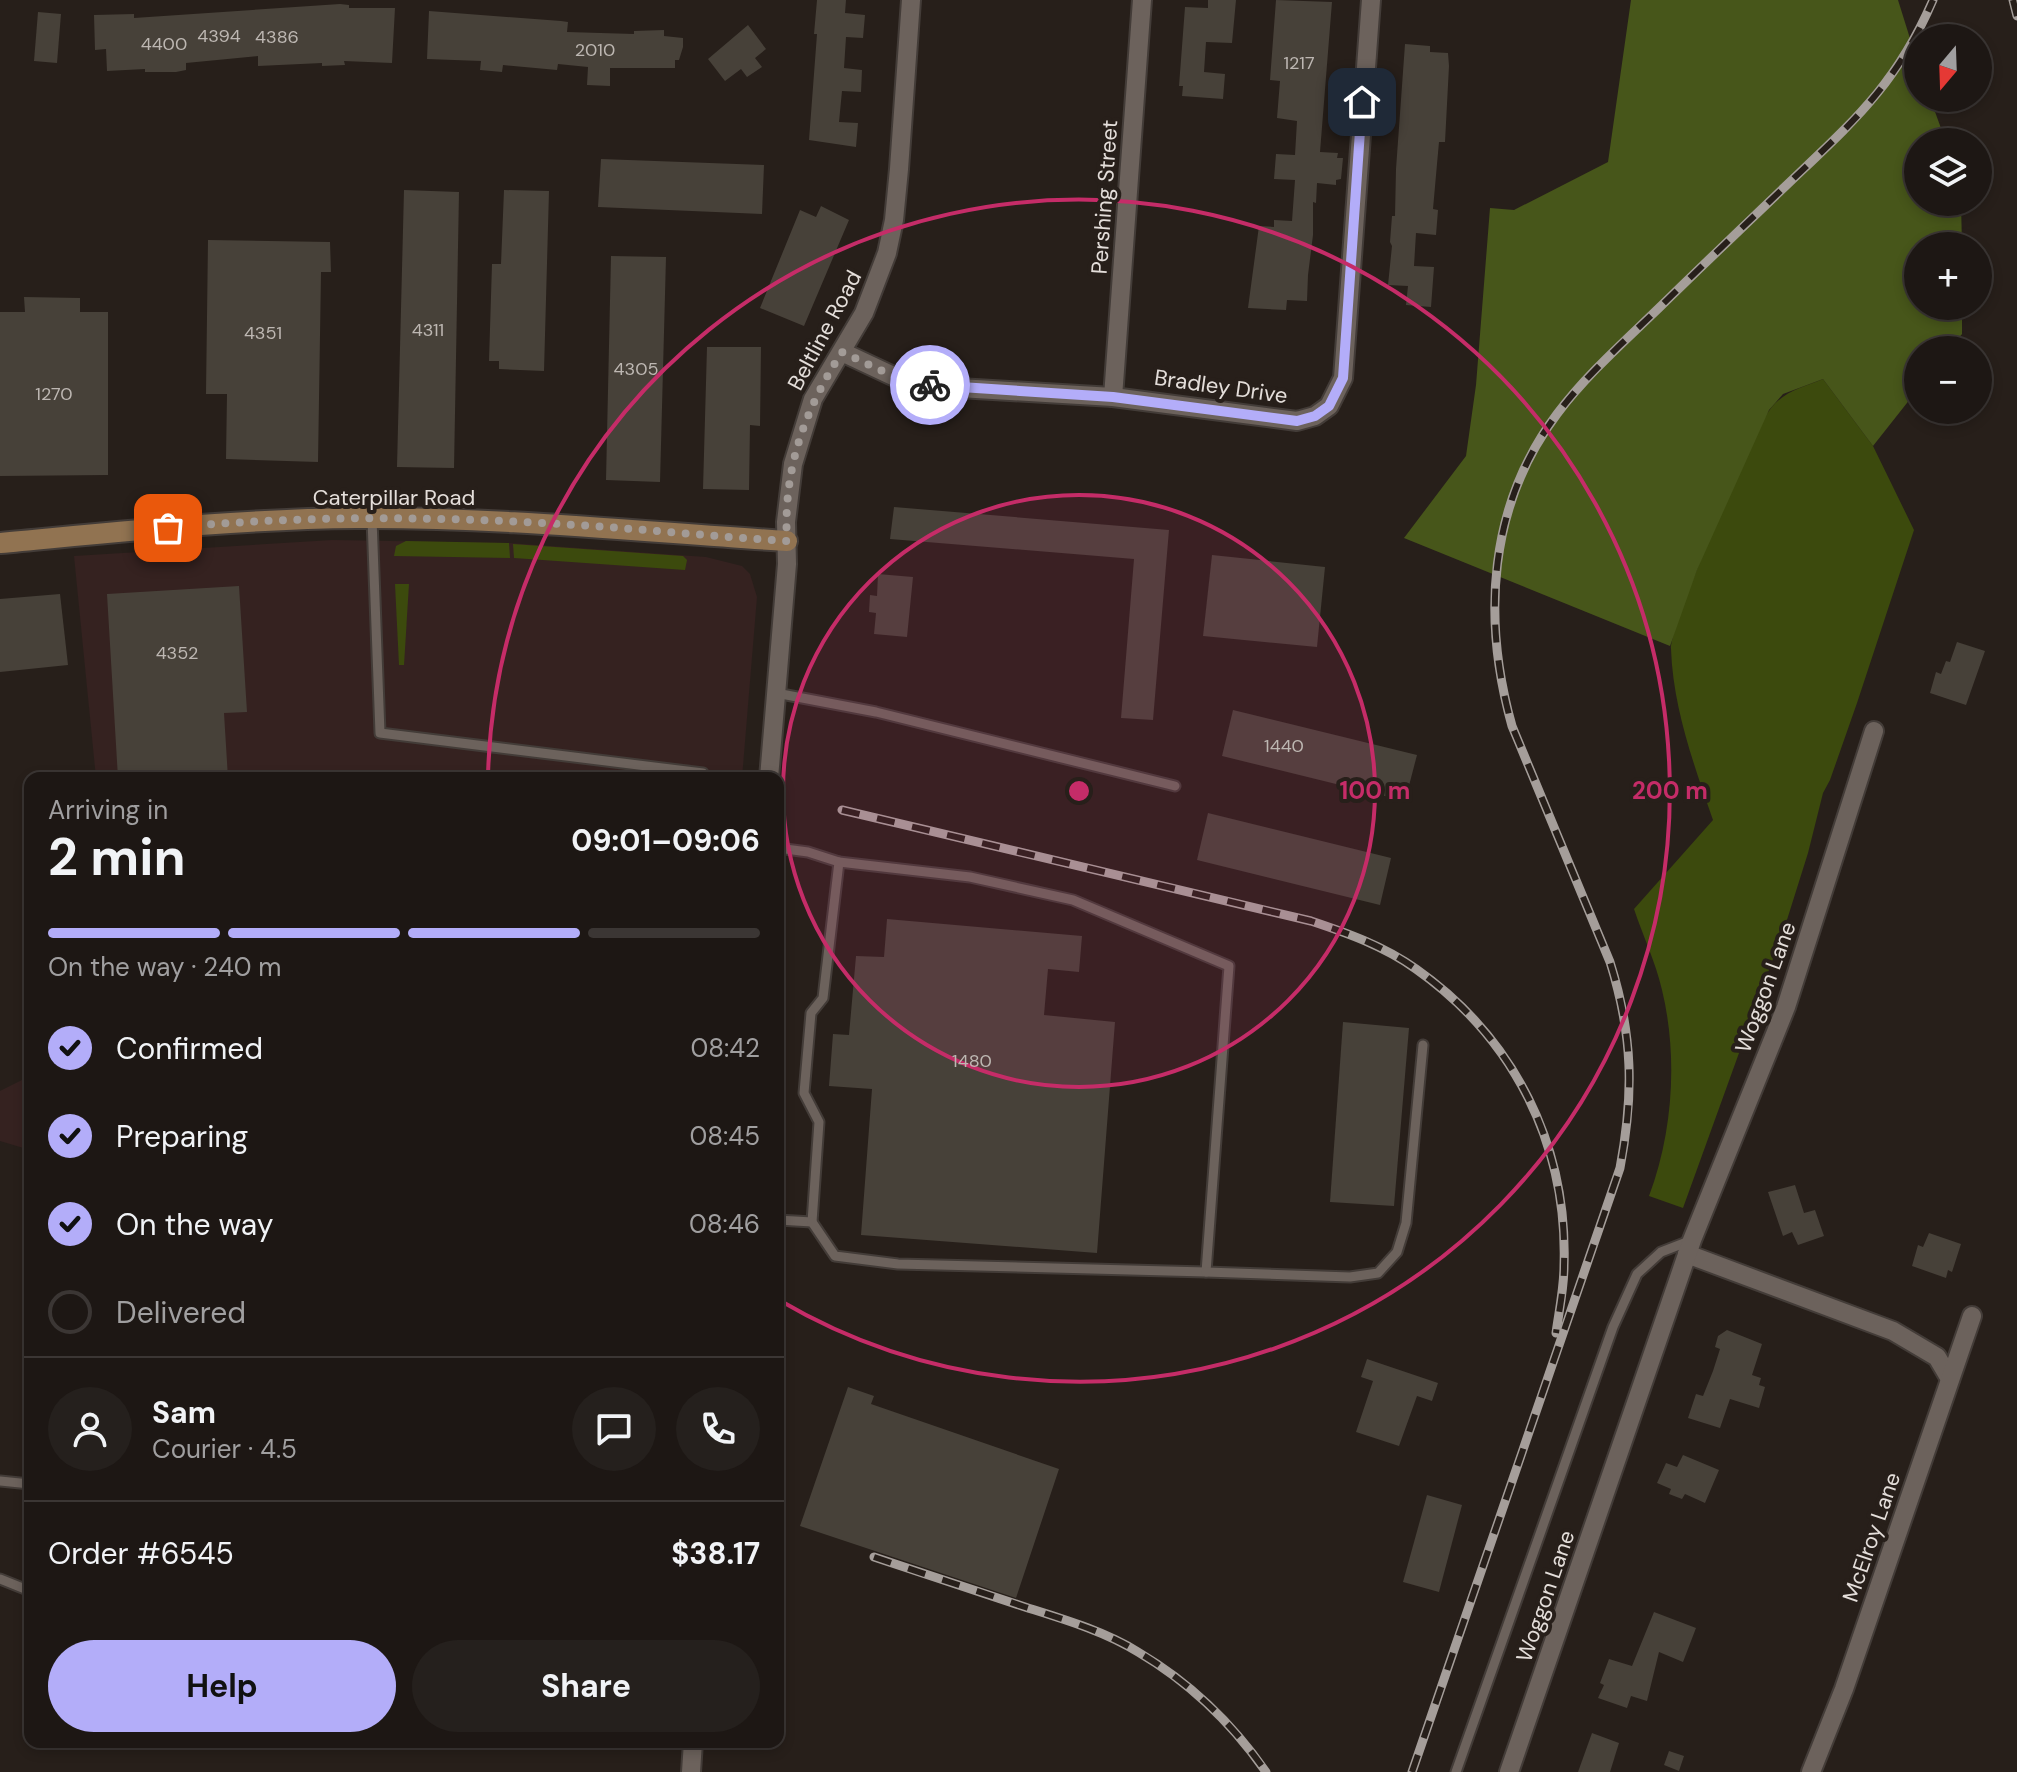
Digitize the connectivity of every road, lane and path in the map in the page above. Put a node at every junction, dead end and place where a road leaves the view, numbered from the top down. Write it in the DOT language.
graph roads {
  1 [pos="911,0"];
  2 [pos="1142,0"];
  3 [pos="1371,0"];
  4 [pos="842,352"];
  5 [pos="1113,397"];
  6 [pos="372,519"];
  7 [pos="787,541"];
  8 [pos="0,543"];
  9 [pos="776,693"];
  10 [pos="1874,731"];
  11 [pos="695,772"];
  12 [pos="769,772"];
  13 [pos="1175,786"];
  14 [pos="784,849"];
  15 [pos="839,862"];
  16 [pos="1423,1045"];
  17 [pos="784,1220"];
  18 [pos="812,1222"];
  19 [pos="1690,1247"];
  20 [pos="1206,1272"];
  21 [pos="1972,1316"];
  22 [pos="1950,1379"];
  23 [pos="0,1481"];
  24 [pos="24,1483"];
  25 [pos="0,1579"];
  26 [pos="24,1589"];
  27 [pos="693,1748"];
  28 [pos="691,1772"];
  29 [pos="1456,1772"];
  30 [pos="1509,1772"];
  31 [pos="1811,1772"];
  1 -- 4 [label="street, Beltline Road"];
  2 -- 5 [label="street, Pershing Street"];
  3 -- 5 [label="street, Bradley Drive"];
  4 -- 5 [label="street, Bradley Drive"];
  4 -- 7 [label="street, Beltline Road"];
  6 -- 7 [label="street, Caterpillar Road"];
  6 -- 8 [label="street, Caterpillar Road"];
  6 -- 11 [label="lane"];
  7 -- 9 [label="street, Beltline Road"];
  9 -- 12 [label="street, Beltline Road"];
  9 -- 13 [label="lane"];
  10 -- 19 [label="street, Woggon Lane"];
  14 -- 15 [label="lane"];
  15 -- 18 [label="lane"];
  15 -- 20 [label="lane"];
  16 -- 20 [label="lane"];
  17 -- 18 [label="lane"];
  18 -- 20 [label="lane"];
  19 -- 22 [label="street"];
  19 -- 29 [label="lane"];
  19 -- 30 [label="street, Woggon Lane"];
  21 -- 22 [label="street, McElroy Lane"];
  22 -- 31 [label="street, McElroy Lane"];
  23 -- 24 [label="lane"];
  25 -- 26 [label="lane"];
  27 -- 28 [label="street"];
}
